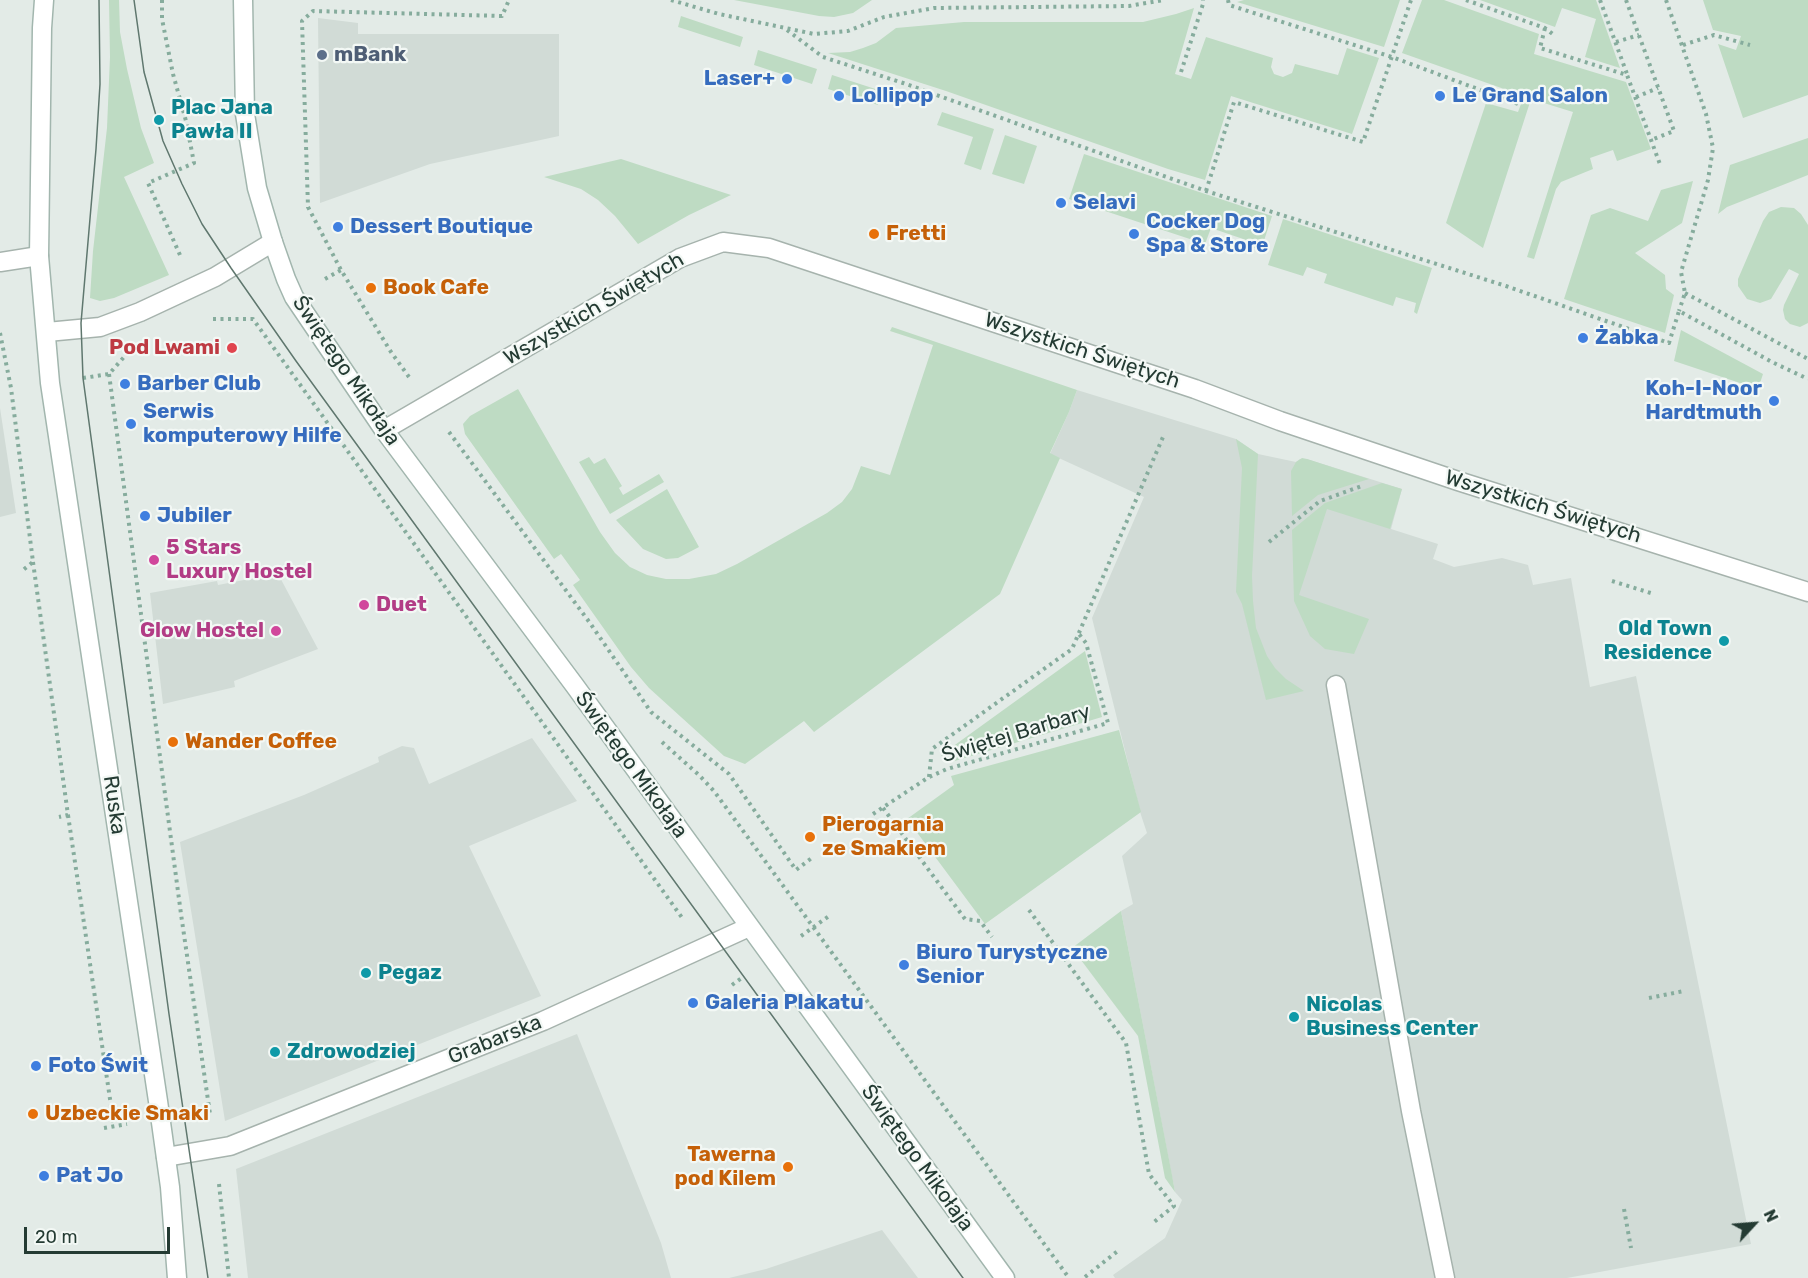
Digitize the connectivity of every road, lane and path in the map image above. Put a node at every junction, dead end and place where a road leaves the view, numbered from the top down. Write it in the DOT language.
graph roads {
  1 [pos="44,0"];
  2 [pos="162,0"];
  3 [pos="243,0"];
  4 [pos="510,0"];
  5 [pos="671,0"];
  6 [pos="1164,0"];
  7 [pos="1203,0"];
  8 [pos="1228,0"];
  9 [pos="1411,0"];
  10 [pos="1466,0"];
  11 [pos="1600,0"];
  12 [pos="1626,0"];
  13 [pos="1666,0"];
  14 [pos="1545,28"];
  15 [pos="787,30"];
  16 [pos="1554,34"];
  17 [pos="1639,35"];
  18 [pos="1616,42"];
  19 [pos="1683,45"];
  20 [pos="1750,45"];
  21 [pos="1392,57"];
  22 [pos="1181,72"];
  23 [pos="1628,75"];
  24 [pos="1658,88"];
  25 [pos="1636,97"];
  26 [pos="1518,104"];
  27 [pos="1651,140"];
  28 [pos="1661,167"];
  29 [pos="1206,191"];
  30 [pos="273,242"];
  31 [pos="39,256"];
  32 [pos="0,262"];
  33 [pos="341,270"];
  34 [pos="325,279"];
  35 [pos="194,287"];
  36 [pos="1685,293"];
  37 [pos="1679,311"];
  38 [pos="46,332"];
  39 [pos="0,333"];
  40 [pos="1808,359"];
  41 [pos="110,374"];
  42 [pos="1808,379"];
  43 [pos="428,404"];
  44 [pos="384,430"];
  45 [pos="1163,437"];
  46 [pos="1362,486"];
  47 [pos="1269,542"];
  48 [pos="33,562"];
  49 [pos="23,570"];
  50 [pos="1612,581"];
  51 [pos="1808,592"];
  52 [pos="1654,594"];
  53 [pos="1079,634"];
  54 [pos="1336,685"];
  55 [pos="658,739"];
  56 [pos="929,777"];
  57 [pos="883,808"];
  58 [pos="873,814"];
  59 [pos="68,815"];
  60 [pos="59,817"];
  61 [pos="813,857"];
  62 [pos="1029,910"];
  63 [pos="829,916"];
  64 [pos="686,924"];
  65 [pos="749,927"];
  66 [pos="813,927"];
  67 [pos="992,937"];
  68 [pos="793,942"];
  69 [pos="738,981"];
  70 [pos="732,985"];
  71 [pos="1684,991"];
  72 [pos="1649,998"];
  73 [pos="216,1112"];
  74 [pos="114,1126"];
  75 [pos="215,1149"];
  76 [pos="166,1157"];
  77 [pos="1624,1209"];
  78 [pos="1154,1222"];
  79 [pos="1631,1248"];
  80 [pos="1119,1250"];
  81 [pos="1085,1277"];
  82 [pos="177,1278"];
  83 [pos="229,1278"];
  84 [pos="1005,1278"];
  85 [pos="1069,1278"];
  86 [pos="1445,1278"];
  1 -- 31 [label="main road"];
  2 -- 35 [label="path"];
  3 -- 30 [label="main road"];
  4 -- 33 [label="path"];
  5 -- 15 [label="path"];
  6 -- 15 [label="path"];
  7 -- 22 [label="path"];
  8 -- 21 [label="path"];
  9 -- 21 [label="path"];
  10 -- 14 [label="path"];
  11 -- 18 [label="path"];
  12 -- 17 [label="path"];
  13 -- 19 [label="path"];
  14 -- 16 [label="path"];
  14 -- 23 [label="path"];
  15 -- 29 [label="path"];
  17 -- 18 [label="path"];
  17 -- 24 [label="path"];
  18 -- 23 [label="path"];
  19 -- 20 [label="path"];
  19 -- 36 [label="path"];
  21 -- 26 [label="path"];
  21 -- 29 [label="path"];
  23 -- 25 [label="path"];
  24 -- 25 [label="path"];
  24 -- 27 [label="path"];
  25 -- 27 [label="path"];
  27 -- 28 [label="path"];
  29 -- 37 [label="path"];
  30 -- 35 [label="main road"];
  30 -- 44 [label="main road, Świętego Mikołaja"];
  31 -- 32 [label="main road"];
  31 -- 38 [label="main road"];
  33 -- 34 [label="path"];
  33 -- 43 [label="path"];
  35 -- 38 [label="main road"];
  35 -- 64 [label="path"];
  36 -- 37 [label="path"];
  36 -- 40 [label="path"];
  37 -- 42 [label="path"];
  38 -- 76 [label="main road, Ruska"];
  39 -- 48 [label="path"];
  41 -- 73 [label="path"];
  43 -- 44 [label="main road, Wszystkich Świętych"];
  43 -- 51 [label="main road, Wszystkich Świętych"];
  43 -- 61 [label="path"];
  44 -- 65 [label="main road, Świętego Mikołaja"];
  45 -- 53 [label="path"];
  46 -- 47 [label="path"];
  48 -- 49 [label="path"];
  48 -- 59 [label="path"];
  50 -- 52 [label="path"];
  53 -- 56 [label="path"];
  53 -- 56 [label="path, Świętej Barbary"];
  54 -- 86 [label="main road"];
  55 -- 66 [label="path"];
  56 -- 57 [label="path, Świętej Barbary"];
  57 -- 58 [label="path, Świętej Barbary"];
  57 -- 67 [label="path"];
  59 -- 60 [label="path"];
  59 -- 74 [label="path"];
  62 -- 78 [label="path"];
  63 -- 66 [label="path"];
  65 -- 75 [label="main road, Grabarska"];
  65 -- 84 [label="main road, Świętego Mikołaja"];
  66 -- 68 [label="path"];
  66 -- 85 [label="path"];
  69 -- 70 [label="path"];
  71 -- 72 [label="path"];
  75 -- 76 [label="main road, Grabarska"];
  75 -- 83 [label="path"];
  76 -- 82 [label="main road, Ruska"];
  77 -- 79 [label="path"];
  80 -- 81 [label="path"];
}
